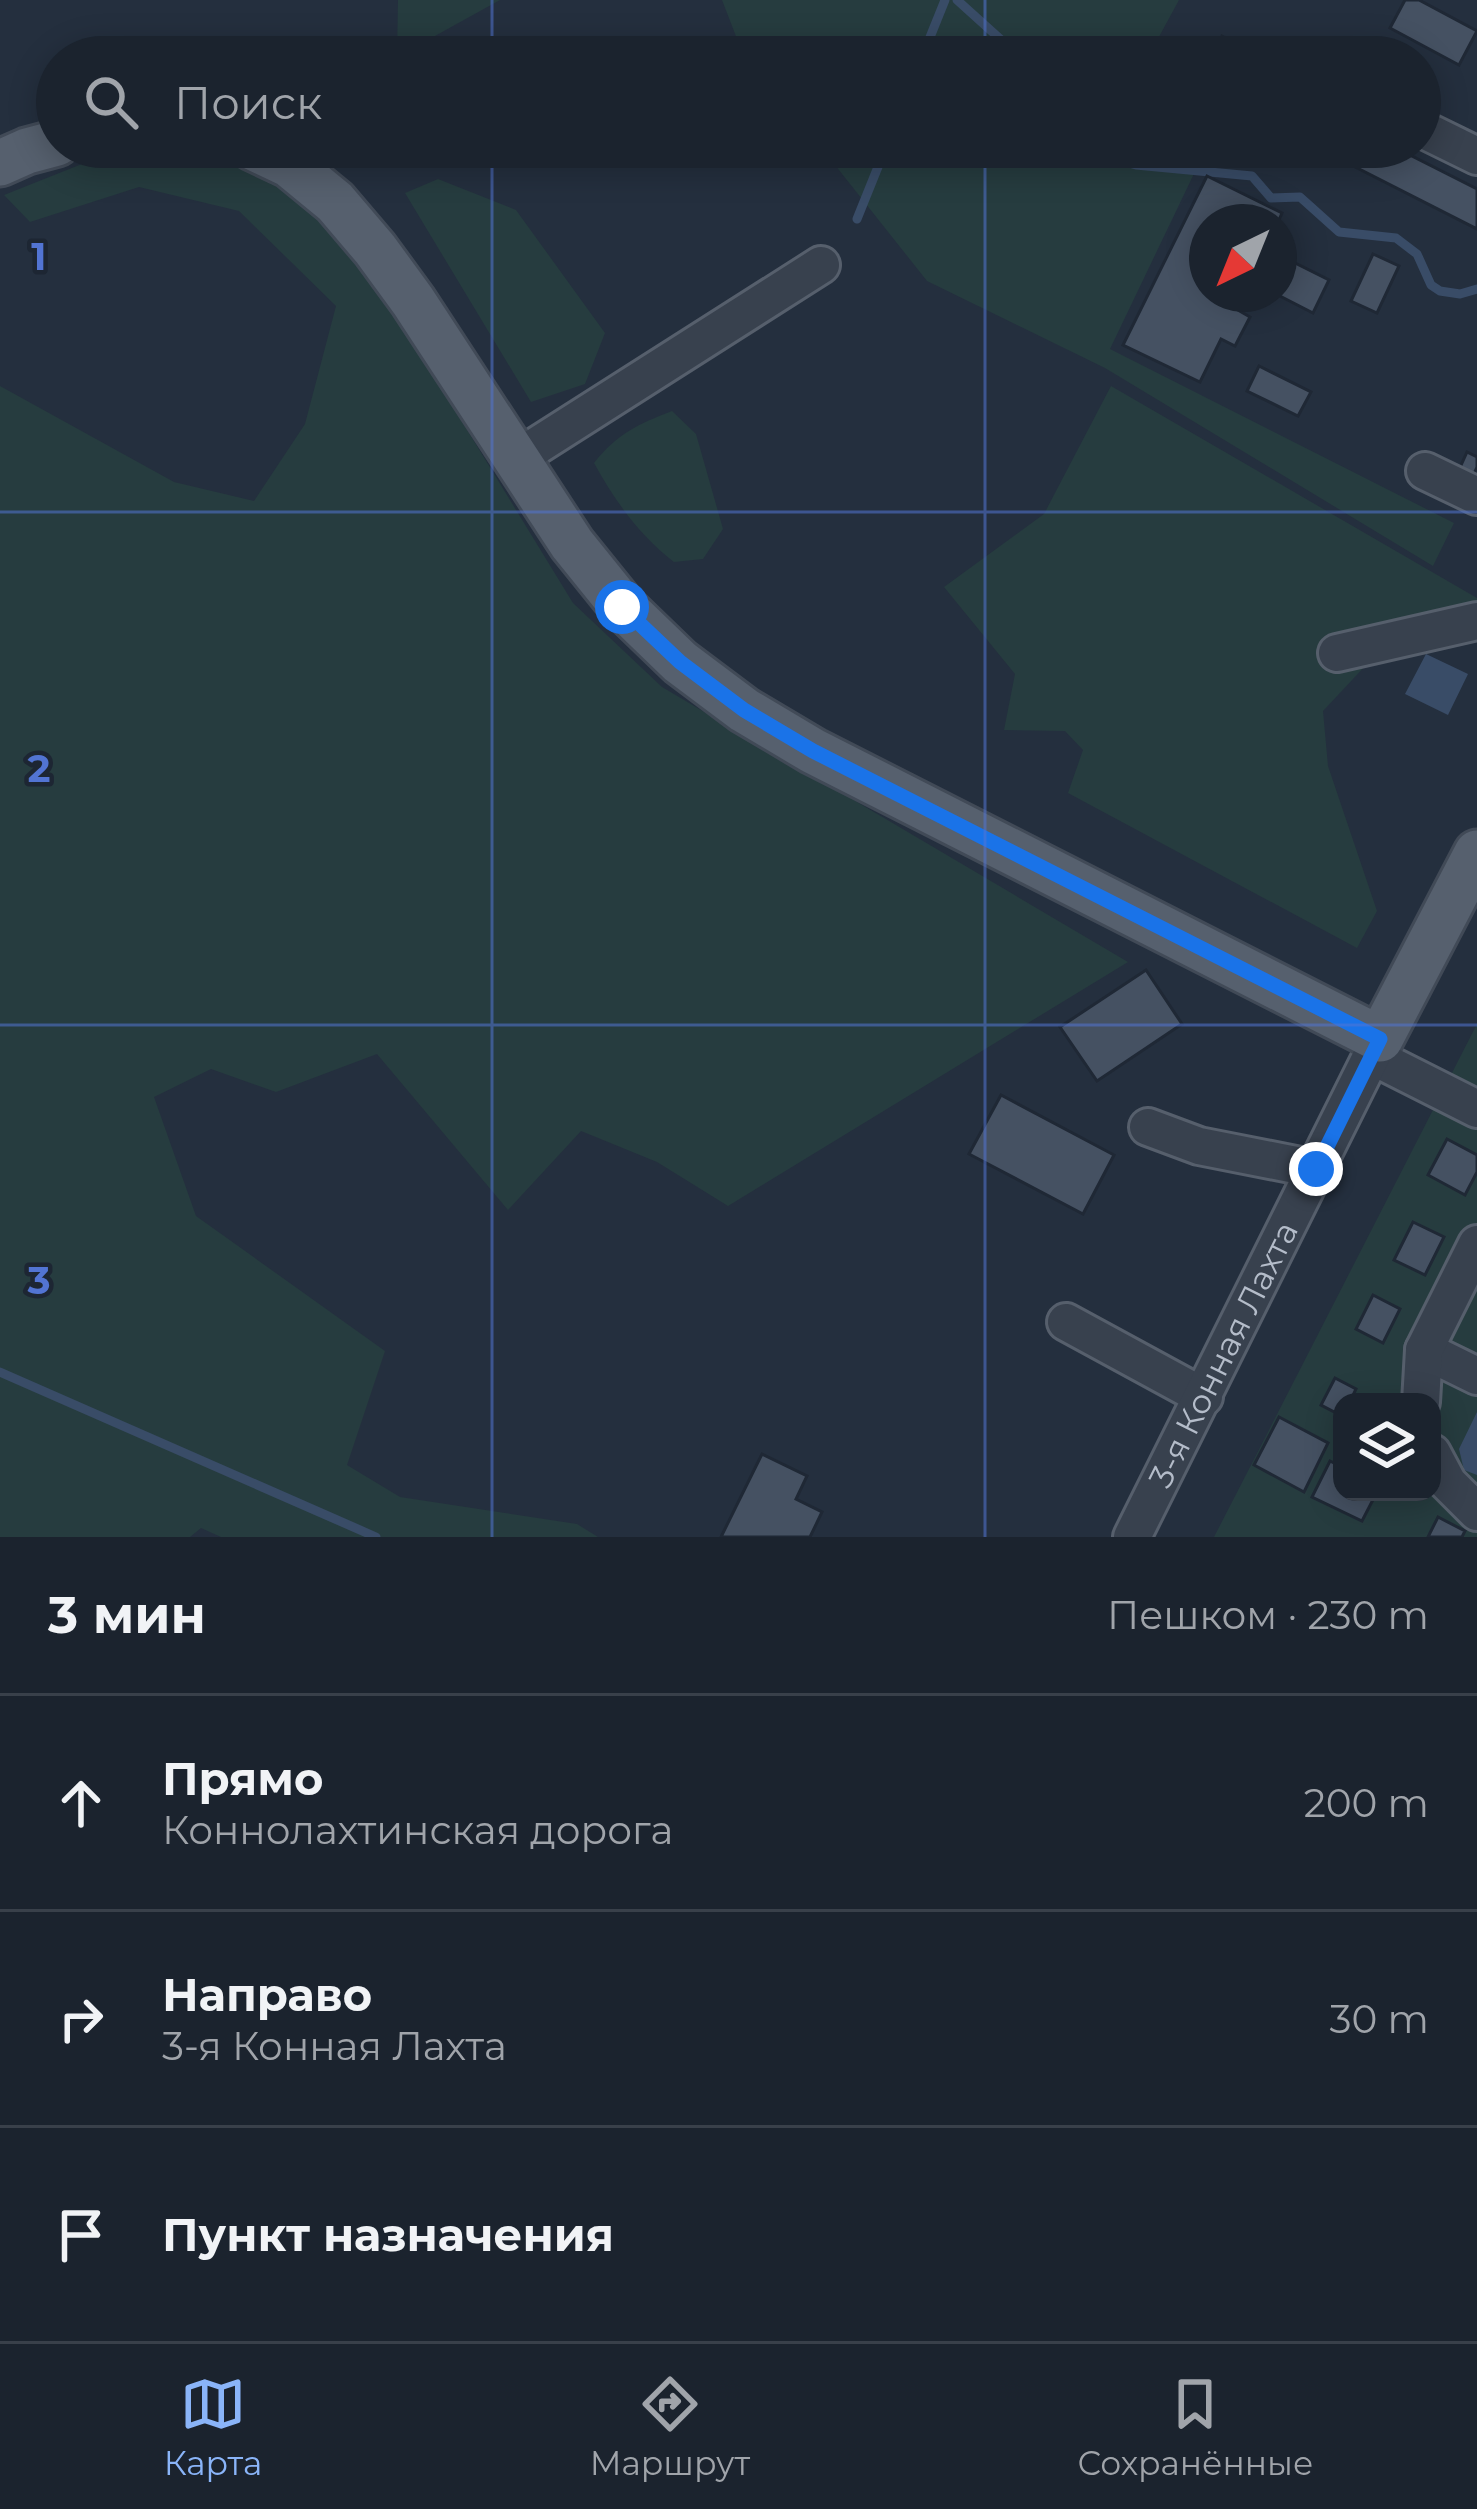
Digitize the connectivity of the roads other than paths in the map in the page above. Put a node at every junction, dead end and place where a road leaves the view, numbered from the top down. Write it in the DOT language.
graph roads {
  1 [pos="1441,138"];
  2 [pos="36,149"];
  3 [pos="1477,156"];
  4 [pos="0,163"];
  5 [pos="294,168"];
  6 [pos="821,265"];
  7 [pos="516,459"];
  8 [pos="1425,471"];
  9 [pos="1477,496"];
  10 [pos="1477,621"];
  11 [pos="1337,653"];
  12 [pos="1477,853"];
  13 [pos="1376,1048"];
  14 [pos="1477,1109"];
  15 [pos="1148,1127"];
  16 [pos="1316,1169"];
  17 [pos="1477,1244"];
  18 [pos="1066,1322"];
  19 [pos="1424,1350"];
  20 [pos="1477,1376"];
  21 [pos="1422,1393"];
  22 [pos="1204,1397"];
  23 [pos="1441,1470"];
  24 [pos="1477,1512"];
  25 [pos="1132,1537"];
  1 -- 3 [label="street"];
  2 -- 4 [label="main road"];
  5 -- 7 [label="main road"];
  6 -- 7 [label="street"];
  7 -- 13 [label="main road"];
  8 -- 9 [label="street"];
  10 -- 11 [label="street"];
  12 -- 13 [label="main road, 3-я Конная Лахта"];
  13 -- 14 [label="street"];
  13 -- 16 [label="street, 3-я Конная Лахта"];
  15 -- 16 [label="street"];
  16 -- 22 [label="street, 3-я Конная Лахта"];
  17 -- 19 [label="street"];
  18 -- 22 [label="street"];
  19 -- 20 [label="street"];
  19 -- 21 [label="street"];
  22 -- 25 [label="street, 3-я Конная Лахта"];
  23 -- 24 [label="street"];
}
